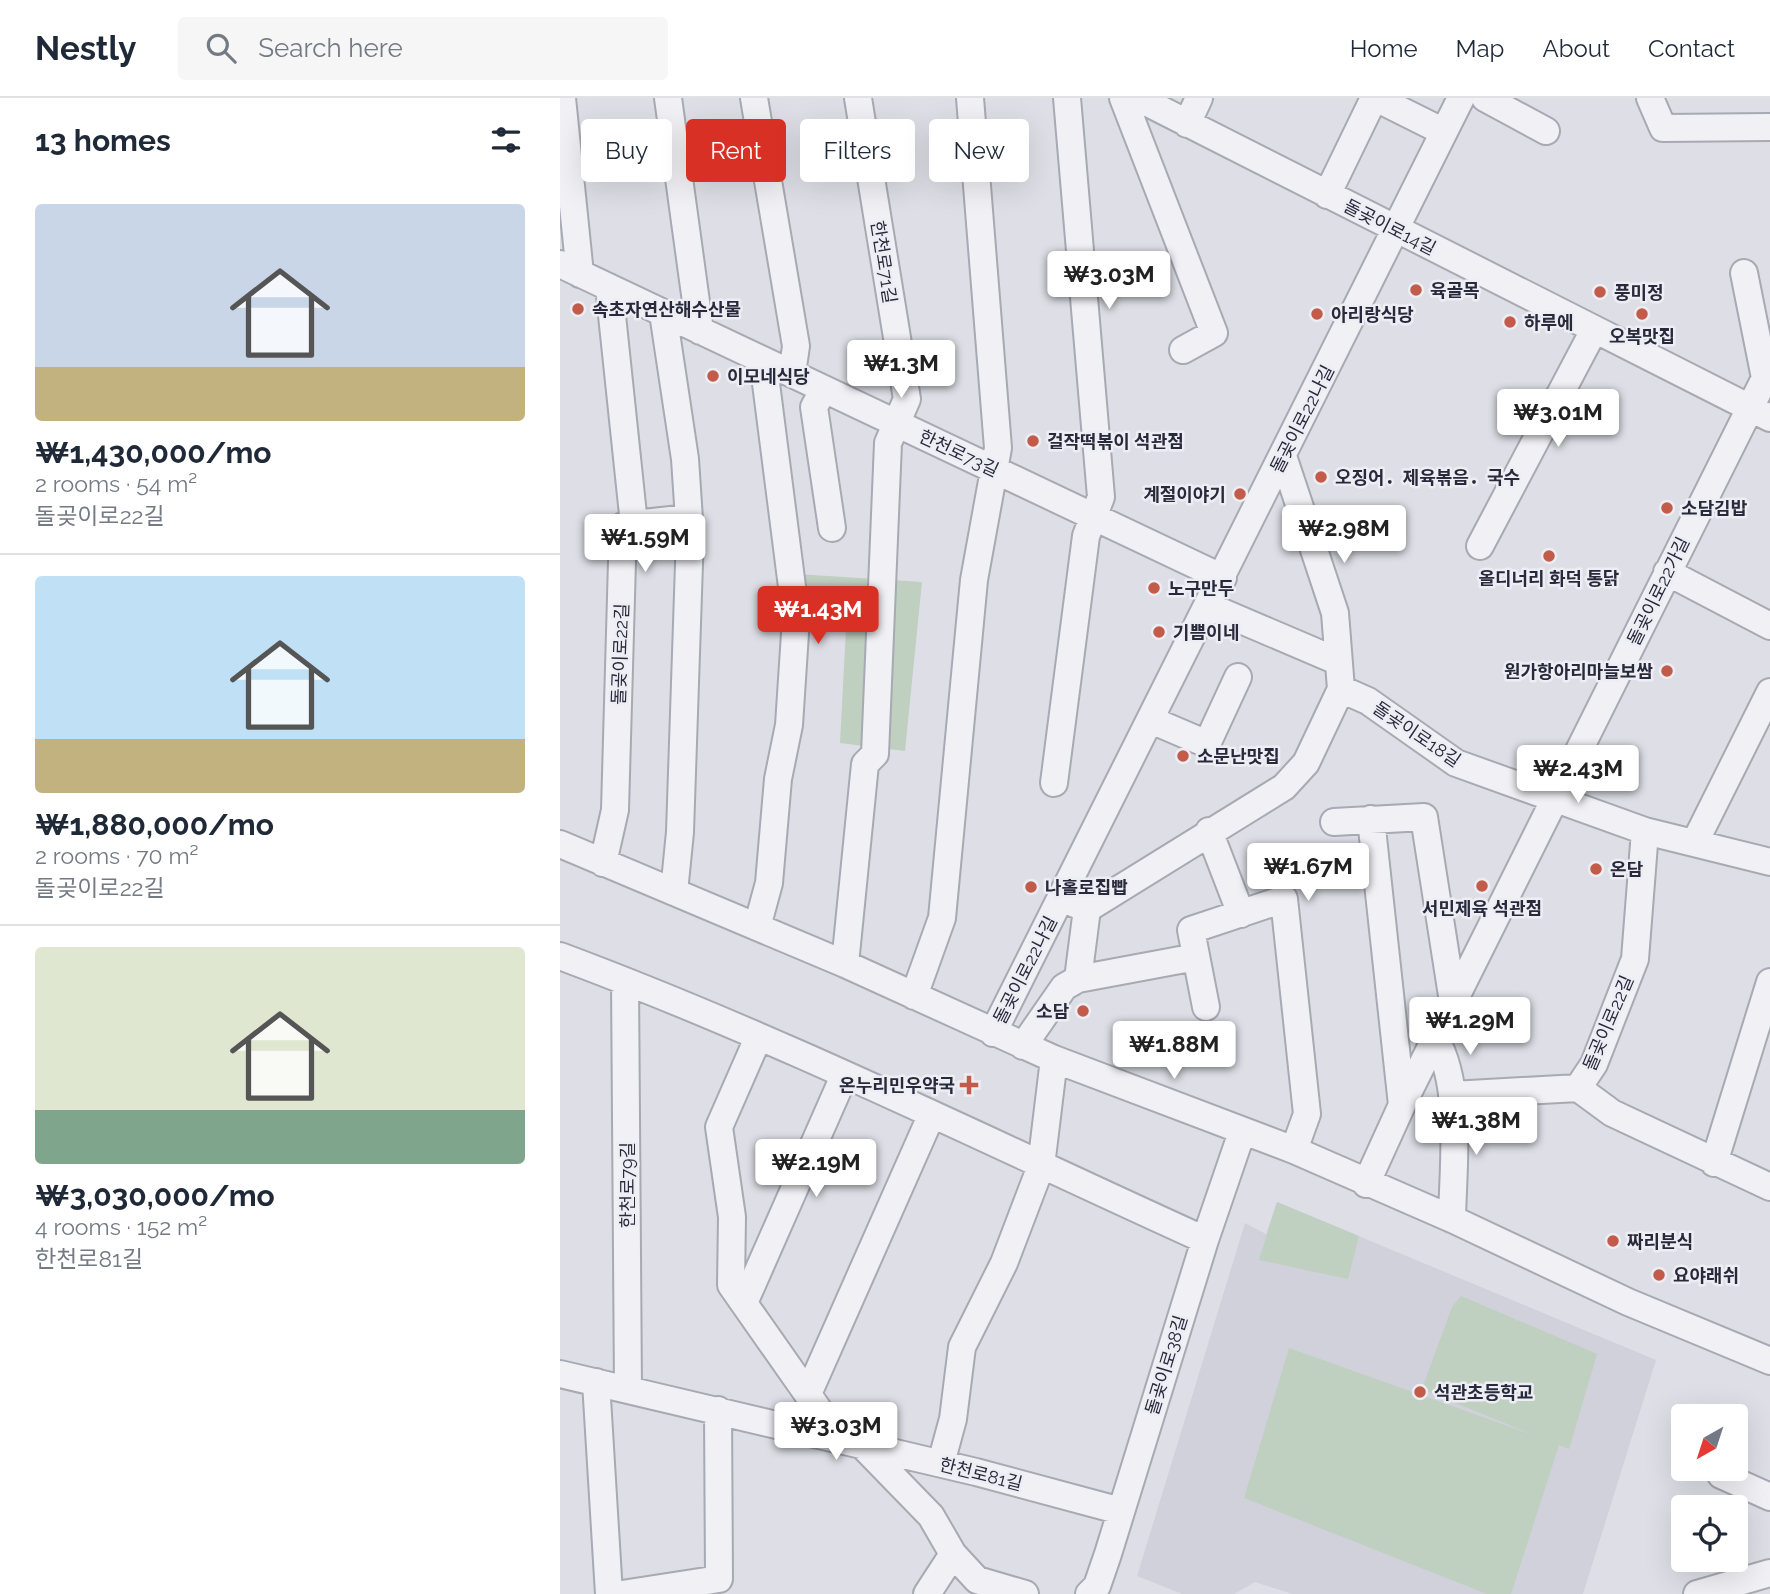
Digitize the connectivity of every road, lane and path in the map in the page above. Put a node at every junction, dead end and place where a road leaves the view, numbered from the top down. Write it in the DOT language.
graph roads {
  1 [pos="562,98"];
  2 [pos="668,98"];
  3 [pos="754,98"];
  4 [pos="858,98"];
  5 [pos="970,98"];
  6 [pos="1068,98"];
  7 [pos="1123,98"];
  8 [pos="1138,98"];
  9 [pos="1199,98"];
  10 [pos="1375,98"];
  11 [pos="1461,98"];
  12 [pos="1485,98"];
  13 [pos="1650,98"];
  14 [pos="1187,124"];
  15 [pos="1770,127"];
  16 [pos="1546,131"];
  17 [pos="1444,132"];
  18 [pos="1327,195"];
  19 [pos="1396,231"];
  20 [pos="570,269"];
  21 [pos="1744,273"];
  22 [pos="609,287"];
  23 [pos="663,313"];
  24 [pos="1594,330"];
  25 [pos="700,331"];
  26 [pos="1183,350"];
  27 [pos="763,360"];
  28 [pos="792,374"];
  29 [pos="824,389"];
  30 [pos="1760,413"];
  31 [pos="895,423"];
  32 [pos="1283,456"];
  33 [pos="994,469"];
  34 [pos="1094,517"];
  35 [pos="689,518"];
  36 [pos="634,524"];
  37 [pos="832,528"];
  38 [pos="1480,546"];
  39 [pos="1667,572"];
  40 [pos="1223,578"];
  41 [pos="1209,606"];
  42 [pos="1770,626"];
  43 [pos="1337,661"];
  44 [pos="1238,677"];
  45 [pos="1341,689"];
  46 [pos="1770,692"];
  47 [pos="1151,720"];
  48 [pos="1054,783"];
  49 [pos="1555,799"];
  50 [pos="1371,819"];
  51 [pos="1334,822"];
  52 [pos="1209,831"];
  53 [pos="1645,831"];
  54 [pos="1695,842"];
  55 [pos="560,844"];
  56 [pos="1770,862"];
  57 [pos="603,863"];
  58 [pos="674,892"];
  59 [pos="1061,898"];
  60 [pos="1087,909"];
  61 [pos="1241,914"];
  62 [pos="757,927"];
  63 [pos="560,956"];
  64 [pos="1196,957"];
  65 [pos="845,964"];
  66 [pos="1078,979"];
  67 [pos="625,981"];
  68 [pos="1770,982"];
  69 [pos="914,996"];
  70 [pos="1453,1002"];
  71 [pos="1206,1007"];
  72 [pos="993,1033"];
  73 [pos="758,1038"];
  74 [pos="1436,1038"];
  75 [pos="1023,1046"];
  76 [pos="1054,1059"];
  77 [pos="844,1076"];
  78 [pos="1578,1088"];
  79 [pos="1452,1095"];
  80 [pos="1402,1105"];
  81 [pos="931,1116"];
  82 [pos="1242,1132"];
  83 [pos="1294,1150"];
  84 [pos="1714,1163"];
  85 [pos="1041,1166"];
  86 [pos="1367,1184"];
  87 [pos="1770,1187"];
  88 [pos="1452,1219"];
  89 [pos="1205,1240"];
  90 [pos="744,1303"];
  91 [pos="1770,1361"];
  92 [pos="560,1374"];
  93 [pos="596,1382"];
  94 [pos="628,1390"];
  95 [pos="808,1394"];
  96 [pos="718,1410"];
  97 [pos="812,1432"];
  98 [pos="861,1444"];
  99 [pos="940,1463"];
  100 [pos="1734,1481"];
  101 [pos="1770,1497"];
  102 [pos="1121,1511"];
  103 [pos="953,1554"];
  104 [pos="1770,1573"];
  105 [pos="1097,1592"];
  106 [pos="609,1594"];
  107 [pos="622,1594"];
  108 [pos="927,1594"];
  109 [pos="1025,1594"];
  110 [pos="1697,1594"];
  1 -- 20 [label="street"];
  2 -- 25 [label="street"];
  3 -- 28 [label="street"];
  4 -- 31 [label="street, 한천로71길"];
  5 -- 33 [label="street"];
  6 -- 34 [label="street"];
  7 -- 26 [label="street"];
  8 -- 14 [label="street, 돌곶이로14길"];
  9 -- 14 [label="street"];
  10 -- 17 [label="street"];
  10 -- 18 [label="street"];
  11 -- 17 [label="street, 돌곶이로22나길"];
  12 -- 16 [label="street"];
  13 -- 15 [label="street"];
  14 -- 18 [label="street, 돌곶이로14길"];
  17 -- 19 [label="street, 돌곶이로22나길"];
  18 -- 19 [label="street, 돌곶이로14길"];
  19 -- 24 [label="street, 돌곶이로14길"];
  19 -- 32 [label="street, 돌곶이로22나길"];
  20 -- 22 [label="street, 한천로73길"];
  21 -- 30 [label="street"];
  22 -- 23 [label="street, 한천로73길"];
  22 -- 36 [label="street"];
  23 -- 25 [label="street, 한천로73길"];
  23 -- 35 [label="street"];
  24 -- 30 [label="street, 돌곶이로14길"];
  24 -- 38 [label="street"];
  25 -- 27 [label="street, 한천로73길"];
  27 -- 28 [label="street, 한천로73길"];
  27 -- 62 [label="street"];
  28 -- 29 [label="street, 한천로73길"];
  29 -- 31 [label="street, 한천로73길"];
  29 -- 37 [label="street"];
  30 -- 39 [label="street, 돌곶이로22가길"];
  31 -- 33 [label="street, 한천로73길"];
  31 -- 65 [label="street"];
  32 -- 40 [label="street, 돌곶이로22나길"];
  32 -- 43 [label="street"];
  33 -- 34 [label="street, 한천로73길"];
  33 -- 69 [label="street"];
  34 -- 40 [label="street, 한천로73길"];
  34 -- 48 [label="street"];
  35 -- 36 [label="street"];
  35 -- 58 [label="street"];
  36 -- 57 [label="street, 돌곶이로22길"];
  39 -- 42 [label="street"];
  39 -- 49 [label="street, 돌곶이로22가길"];
  40 -- 41 [label="street, 돌곶이로22나길"];
  41 -- 43 [label="street"];
  41 -- 47 [label="street, 돌곶이로22나길"];
  43 -- 45 [label="street"];
  44 -- 47 [label="street"];
  45 -- 49 [label="street, 돌곶이로18길"];
  45 -- 52 [label="street"];
  46 -- 54 [label="street"];
  47 -- 59 [label="street, 돌곶이로22나길"];
  49 -- 53 [label="street, 돌곶이로18길"];
  49 -- 70 [label="street, 돌곶이로22가길"];
  50 -- 51 [label="street"];
  50 -- 70 [label="street"];
  50 -- 80 [label="street"];
  52 -- 60 [label="street"];
  52 -- 61 [label="street"];
  53 -- 54 [label="street, 돌곶이로18길"];
  53 -- 78 [label="street, 돌곶이로22길"];
  54 -- 56 [label="street, 돌곶이로18길"];
  55 -- 57 [label="street"];
  57 -- 58 [label="street"];
  58 -- 62 [label="street"];
  59 -- 60 [label="street"];
  59 -- 72 [label="street, 돌곶이로22나길"];
  60 -- 66 [label="street"];
  61 -- 64 [label="street"];
  61 -- 83 [label="street"];
  62 -- 65 [label="street"];
  63 -- 67 [label="street"];
  64 -- 66 [label="street"];
  64 -- 71 [label="street"];
  65 -- 69 [label="street"];
  66 -- 75 [label="street"];
  67 -- 73 [label="street"];
  67 -- 94 [label="street, 한천로79길"];
  68 -- 84 [label="street"];
  69 -- 72 [label="street"];
  70 -- 74 [label="street, 돌곶이로22가길"];
  72 -- 75 [label="street"];
  73 -- 77 [label="street"];
  73 -- 90 [label="street"];
  74 -- 79 [label="street"];
  74 -- 80 [label="street, 돌곶이로22가길"];
  75 -- 76 [label="street"];
  76 -- 82 [label="street"];
  76 -- 85 [label="street"];
  77 -- 81 [label="street"];
  77 -- 90 [label="street"];
  78 -- 79 [label="street, 돌곶이로22길"];
  78 -- 84 [label="street"];
  79 -- 88 [label="street"];
  80 -- 86 [label="street, 돌곶이로22가길"];
  81 -- 85 [label="street"];
  81 -- 95 [label="street"];
  82 -- 83 [label="street"];
  82 -- 89 [label="street, 돌곶이로38길"];
  83 -- 86 [label="street"];
  84 -- 87 [label="street"];
  85 -- 89 [label="street"];
  85 -- 99 [label="street"];
  86 -- 88 [label="street"];
  88 -- 91 [label="street"];
  89 -- 102 [label="street, 돌곶이로38길"];
  90 -- 95 [label="street"];
  92 -- 93 [label="street, 한천로81길"];
  93 -- 94 [label="street, 한천로81길"];
  93 -- 106 [label="street"];
  94 -- 96 [label="street, 한천로81길"];
  95 -- 97 [label="street"];
  96 -- 97 [label="street, 한천로81길"];
  96 -- 107 [label="street"];
  97 -- 98 [label="street, 한천로81길"];
  98 -- 99 [label="street, 한천로81길"];
  98 -- 103 [label="street"];
  99 -- 102 [label="street, 한천로81길"];
  100 -- 101 [label="street"];
  102 -- 105 [label="street, 돌곶이로38길"];
  103 -- 108 [label="street"];
  103 -- 109 [label="street"];
  104 -- 110 [label="street"];
}
